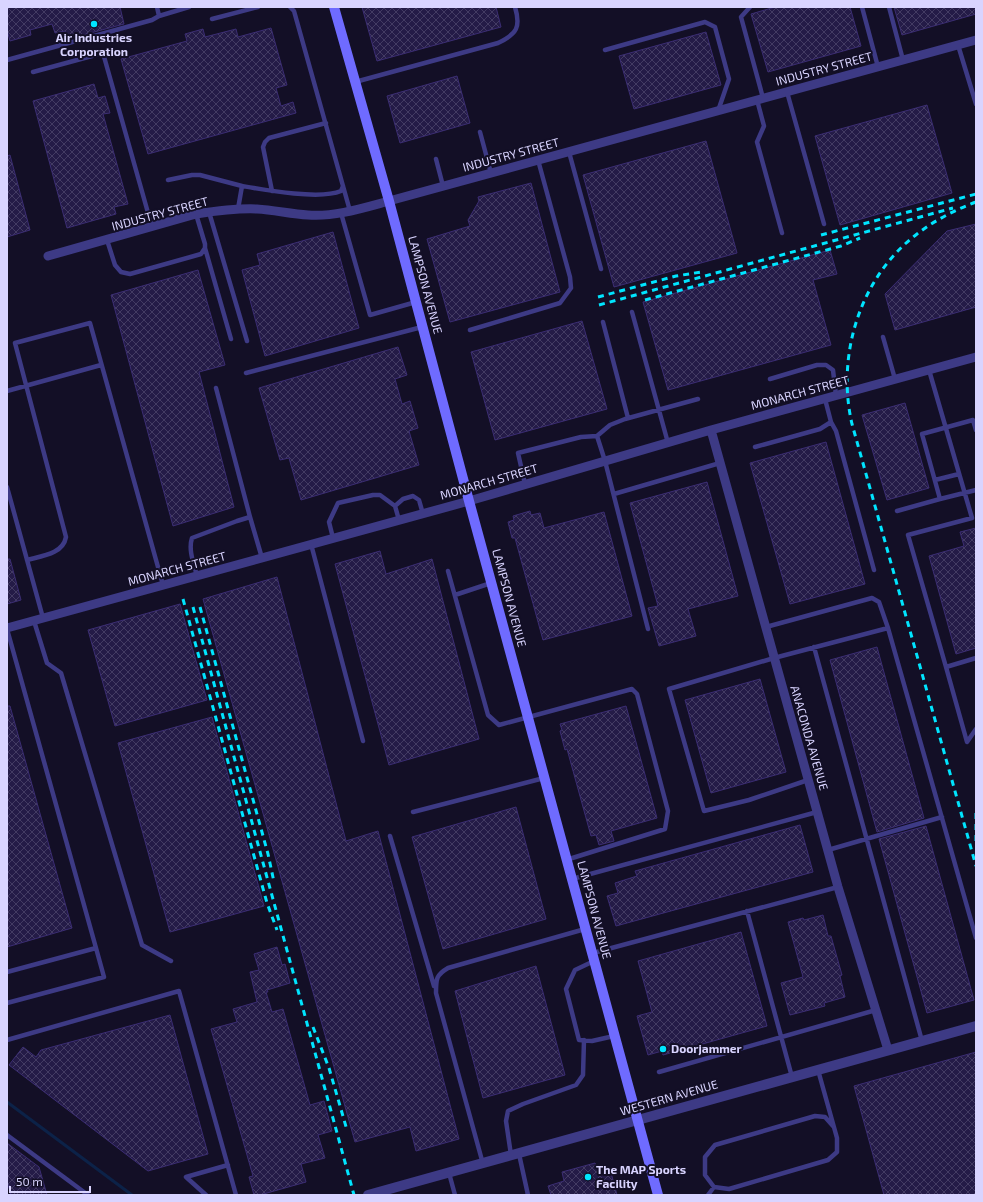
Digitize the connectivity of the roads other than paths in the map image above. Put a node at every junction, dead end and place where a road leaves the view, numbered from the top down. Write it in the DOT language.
graph roads {
  1 [pos="157,7"];
  2 [pos="189,7"];
  3 [pos="258,7"];
  4 [pos="290,7"];
  5 [pos="334,7"];
  6 [pos="515,7"];
  7 [pos="750,7"];
  8 [pos="862,7"];
  9 [pos="889,7"];
  10 [pos="159,16"];
  11 [pos="212,19"];
  12 [pos="976,40"];
  13 [pos="958,44"];
  14 [pos="605,50"];
  15 [pos="7,60"];
  16 [pos="903,60"];
  17 [pos="878,67"];
  18 [pos="33,72"];
  19 [pos="355,82"];
  20 [pos="787,92"];
  21 [pos="760,99"];
  22 [pos="976,104"];
  23 [pos="718,111"];
  24 [pos="326,124"];
  25 [pos="480,132"];
  26 [pos="569,152"];
  27 [pos="436,159"];
  28 [pos="538,160"];
  29 [pos="491,173"];
  30 [pos="168,180"];
  31 [pos="242,186"];
  32 [pos="343,186"];
  33 [pos="443,186"];
  34 [pos="272,191"];
  35 [pos="389,201"];
  36 [pos="238,209"];
  37 [pos="210,212"];
  38 [pos="345,212"];
  39 [pos="196,214"];
  40 [pos="824,224"];
  41 [pos="152,227"];
  42 [pos="782,233"];
  43 [pos="108,240"];
  44 [pos="205,248"];
  45 [pos="48,256"];
  46 [pos="601,269"];
  47 [pos="416,302"];
  48 [pos="632,312"];
  49 [pos="603,322"];
  50 [pos="422,327"];
  51 [pos="470,330"];
  52 [pos="883,337"];
  53 [pos="231,338"];
  54 [pos="247,341"];
  55 [pos="976,357"];
  56 [pos="101,365"];
  57 [pos="929,370"];
  58 [pos="246,373"];
  59 [pos="770,379"];
  60 [pos="895,379"];
  61 [pos="26,385"];
  62 [pos="216,388"];
  63 [pos="7,391"];
  64 [pos="836,396"];
  65 [pos="698,399"];
  66 [pos="825,399"];
  67 [pos="659,410"];
  68 [pos="628,418"];
  69 [pos="831,422"];
  70 [pos="946,427"];
  71 [pos="711,430"];
  72 [pos="976,430"];
  73 [pos="597,436"];
  74 [pos="668,442"];
  75 [pos="755,447"];
  76 [pos="605,461"];
  77 [pos="720,463"];
  78 [pos="959,474"];
  79 [pos="935,480"];
  80 [pos="525,484"];
  81 [pos="7,487"];
  82 [pos="976,490"];
  83 [pos="965,493"];
  84 [pos="614,494"];
  85 [pos="940,499"];
  86 [pos="469,501"];
  87 [pos="395,506"];
  88 [pos="897,511"];
  89 [pos="423,514"];
  90 [pos="974,517"];
  91 [pos="250,518"];
  92 [pos="399,520"];
  93 [pos="333,538"];
  94 [pos="311,544"];
  95 [pos="262,558"];
  96 [pos="27,560"];
  97 [pos="874,570"];
  98 [pos="448,571"];
  99 [pos="197,576"];
  100 [pos="491,583"];
  101 [pos="163,585"];
  102 [pos="455,595"];
  103 [pos="39,619"];
  104 [pos="766,627"];
  105 [pos="888,628"];
  106 [pos="7,629"];
  107 [pos="648,630"];
  108 [pos="814,647"];
  109 [pos="774,658"];
  110 [pos="976,658"];
  111 [pos="946,667"];
  112 [pos="528,717"];
  113 [pos="976,729"];
  114 [pos="363,741"];
  115 [pos="544,778"];
  116 [pos="808,780"];
  117 [pos="413,812"];
  118 [pos="817,812"];
  119 [pos="942,817"];
  120 [pos="390,836"];
  121 [pos="868,839"];
  122 [pos="828,850"];
  123 [pos="566,860"];
  124 [pos="572,879"];
  125 [pos="838,887"];
  126 [pos="747,911"];
  127 [pos="585,929"];
  128 [pos="976,938"];
  129 [pos="96,948"];
  130 [pos="593,957"];
  131 [pos="171,961"];
  132 [pos="7,972"];
  133 [pos="436,993"];
  134 [pos="7,1003"];
  135 [pos="876,1010"];
  136 [pos="976,1026"];
  137 [pos="614,1036"];
  138 [pos="781,1037"];
  139 [pos="7,1040"];
  140 [pos="584,1040"];
  141 [pos="922,1041"];
  142 [pos="888,1050"];
  143 [pos="818,1070"];
  144 [pos="659,1072"];
  145 [pos="792,1077"];
  146 [pos="637,1120"];
  147 [pos="834,1127"];
  148 [pos="7,1135"];
  149 [pos="515,1155"];
  150 [pos="483,1164"];
  151 [pos="228,1165"];
  152 [pos="449,1173"];
  153 [pos="714,1187"];
  154 [pos="88,1195"];
  155 [pos="206,1195"];
  156 [pos="235,1195"];
  157 [pos="371,1195"];
  158 [pos="455,1195"];
  159 [pos="527,1195"];
  160 [pos="658,1195"];
  161 [pos="708,1195"];
  1 -- 10 [label="lane"];
  2 -- 10 [label="lane"];
  3 -- 11 [label="lane"];
  4 -- 24 [label="lane"];
  5 -- 19 [label="main road, LAMPSON AVENUE"];
  6 -- 19 [label="lane"];
  7 -- 21 [label="lane"];
  8 -- 17 [label="lane"];
  9 -- 16 [label="lane"];
  10 -- 15 [label="lane"];
  12 -- 13 [label="street, INDUSTRY STREET"];
  13 -- 16 [label="street, INDUSTRY STREET"];
  13 -- 22 [label="lane"];
  14 -- 23 [label="lane"];
  16 -- 17 [label="street, INDUSTRY STREET"];
  17 -- 20 [label="street, INDUSTRY STREET"];
  18 -- 41 [label="lane"];
  19 -- 35 [label="main road, LAMPSON AVENUE"];
  20 -- 21 [label="street, INDUSTRY STREET"];
  20 -- 40 [label="lane"];
  21 -- 23 [label="street, INDUSTRY STREET"];
  21 -- 42 [label="lane"];
  23 -- 26 [label="street, INDUSTRY STREET"];
  24 -- 32 [label="lane"];
  24 -- 34 [label="lane"];
  25 -- 29 [label="lane"];
  26 -- 28 [label="street, INDUSTRY STREET"];
  26 -- 46 [label="lane"];
  27 -- 33 [label="lane"];
  28 -- 29 [label="street, INDUSTRY STREET"];
  28 -- 51 [label="lane"];
  29 -- 33 [label="street, INDUSTRY STREET"];
  30 -- 31 [label="lane"];
  31 -- 34 [label="lane"];
  31 -- 36 [label="lane"];
  32 -- 34 [label="lane"];
  32 -- 38 [label="lane"];
  33 -- 35 [label="street, INDUSTRY STREET"];
  35 -- 38 [label="street, INDUSTRY STREET"];
  35 -- 47 [label="main road, LAMPSON AVENUE"];
  36 -- 37 [label="street, INDUSTRY STREET"];
  36 -- 38 [label="street, INDUSTRY STREET"];
  37 -- 39 [label="street, INDUSTRY STREET"];
  37 -- 54 [label="lane"];
  38 -- 47 [label="lane"];
  39 -- 41 [label="street, INDUSTRY STREET"];
  39 -- 44 [label="lane"];
  41 -- 43 [label="street, INDUSTRY STREET"];
  43 -- 44 [label="lane"];
  43 -- 45 [label="street, INDUSTRY STREET"];
  44 -- 53 [label="lane"];
  47 -- 50 [label="main road, LAMPSON AVENUE"];
  48 -- 67 [label="lane"];
  49 -- 68 [label="lane"];
  50 -- 58 [label="lane"];
  50 -- 86 [label="main road, LAMPSON AVENUE"];
  52 -- 60 [label="lane"];
  55 -- 57 [label="street, MONARCH STREET"];
  56 -- 61 [label="lane"];
  56 -- 61 [label="lane"];
  56 -- 101 [label="lane"];
  57 -- 60 [label="street, MONARCH STREET"];
  57 -- 70 [label="lane"];
  59 -- 64 [label="lane"];
  60 -- 64 [label="street, MONARCH STREET"];
  61 -- 63 [label="lane"];
  61 -- 96 [label="lane"];
  62 -- 91 [label="lane"];
  64 -- 66 [label="street, MONARCH STREET"];
  65 -- 67 [label="lane"];
  66 -- 69 [label="lane"];
  66 -- 71 [label="street, MONARCH STREET"];
  67 -- 68 [label="lane"];
  67 -- 74 [label="lane"];
  68 -- 73 [label="lane"];
  69 -- 75 [label="lane"];
  69 -- 97 [label="lane"];
  70 -- 72 [label="lane"];
  70 -- 78 [label="lane"];
  70 -- 79 [label="lane"];
  71 -- 74 [label="street, MONARCH STREET"];
  71 -- 77 [label="street, ANACONDA AVENUE"];
  73 -- 76 [label="lane"];
  73 -- 80 [label="lane"];
  74 -- 76 [label="street, MONARCH STREET"];
  76 -- 80 [label="street, MONARCH STREET"];
  76 -- 84 [label="lane"];
  77 -- 84 [label="lane"];
  77 -- 104 [label="street, ANACONDA AVENUE"];
  78 -- 79 [label="lane"];
  78 -- 83 [label="lane"];
  79 -- 85 [label="lane"];
  80 -- 86 [label="street, MONARCH STREET"];
  81 -- 96 [label="lane"];
  82 -- 83 [label="lane"];
  83 -- 85 [label="lane"];
  83 -- 90 [label="lane"];
  84 -- 107 [label="lane"];
  85 -- 88 [label="lane"];
  86 -- 89 [label="street, MONARCH STREET"];
  86 -- 100 [label="main road, LAMPSON AVENUE"];
  87 -- 89 [label="lane"];
  87 -- 92 [label="lane"];
  87 -- 93 [label="lane"];
  89 -- 92 [label="street, MONARCH STREET"];
  90 -- 111 [label="lane"];
  91 -- 95 [label="lane"];
  91 -- 99 [label="lane"];
  92 -- 93 [label="street, MONARCH STREET"];
  93 -- 94 [label="street, MONARCH STREET"];
  94 -- 95 [label="street, MONARCH STREET"];
  94 -- 114 [label="lane"];
  95 -- 99 [label="street, MONARCH STREET"];
  96 -- 103 [label="lane"];
  98 -- 102 [label="lane"];
  99 -- 101 [label="street, MONARCH STREET"];
  100 -- 102 [label="lane"];
  100 -- 112 [label="main road, LAMPSON AVENUE"];
  101 -- 103 [label="street, MONARCH STREET"];
  102 -- 112 [label="lane"];
  103 -- 106 [label="street, MONARCH STREET"];
  103 -- 131 [label="lane"];
  104 -- 105 [label="lane"];
  104 -- 109 [label="street, ANACONDA AVENUE"];
  105 -- 108 [label="lane"];
  105 -- 119 [label="lane"];
  106 -- 129 [label="lane"];
  108 -- 109 [label="lane"];
  108 -- 121 [label="lane"];
  109 -- 116 [label="street, ANACONDA AVENUE"];
  109 -- 116 [label="lane"];
  110 -- 111 [label="lane"];
  111 -- 113 [label="lane"];
  112 -- 115 [label="main road, LAMPSON AVENUE"];
  112 -- 123 [label="lane"];
  115 -- 117 [label="lane"];
  115 -- 123 [label="main road, LAMPSON AVENUE"];
  116 -- 118 [label="street, ANACONDA AVENUE"];
  118 -- 122 [label="street, ANACONDA AVENUE"];
  118 -- 124 [label="lane"];
  119 -- 121 [label="lane"];
  119 -- 128 [label="lane"];
  120 -- 133 [label="lane"];
  121 -- 122 [label="lane"];
  121 -- 141 [label="lane"];
  122 -- 125 [label="street, ANACONDA AVENUE"];
  123 -- 124 [label="main road, LAMPSON AVENUE"];
  124 -- 127 [label="main road, LAMPSON AVENUE"];
  125 -- 126 [label="lane"];
  125 -- 135 [label="street, ANACONDA AVENUE"];
  126 -- 130 [label="lane"];
  126 -- 138 [label="lane"];
  127 -- 130 [label="main road, LAMPSON AVENUE"];
  127 -- 133 [label="lane"];
  129 -- 132 [label="lane"];
  129 -- 134 [label="lane"];
  130 -- 137 [label="main road, LAMPSON AVENUE"];
  130 -- 140 [label="lane"];
  133 -- 150 [label="lane"];
  135 -- 138 [label="lane"];
  135 -- 142 [label="street, ANACONDA AVENUE"];
  136 -- 141 [label="street, WESTERN AVENUE"];
  137 -- 140 [label="lane"];
  137 -- 146 [label="main road, LAMPSON AVENUE"];
  138 -- 144 [label="lane"];
  138 -- 145 [label="lane"];
  139 -- 151 [label="lane"];
  140 -- 149 [label="lane"];
  141 -- 142 [label="street, WESTERN AVENUE"];
  142 -- 143 [label="street, WESTERN AVENUE"];
  143 -- 145 [label="street, WESTERN AVENUE"];
  143 -- 147 [label="lane"];
  145 -- 146 [label="street, WESTERN AVENUE"];
  146 -- 149 [label="street, WESTERN AVENUE"];
  146 -- 160 [label="main road, LAMPSON AVENUE"];
  147 -- 153 [label="lane"];
  147 -- 153 [label="lane"];
  148 -- 154 [label="lane"];
  149 -- 150 [label="street, WESTERN AVENUE"];
  149 -- 159 [label="lane"];
  150 -- 152 [label="street, WESTERN AVENUE"];
  151 -- 155 [label="lane"];
  151 -- 156 [label="lane"];
  152 -- 157 [label="street, WESTERN AVENUE"];
  152 -- 158 [label="lane"];
  153 -- 161 [label="lane"];
}
